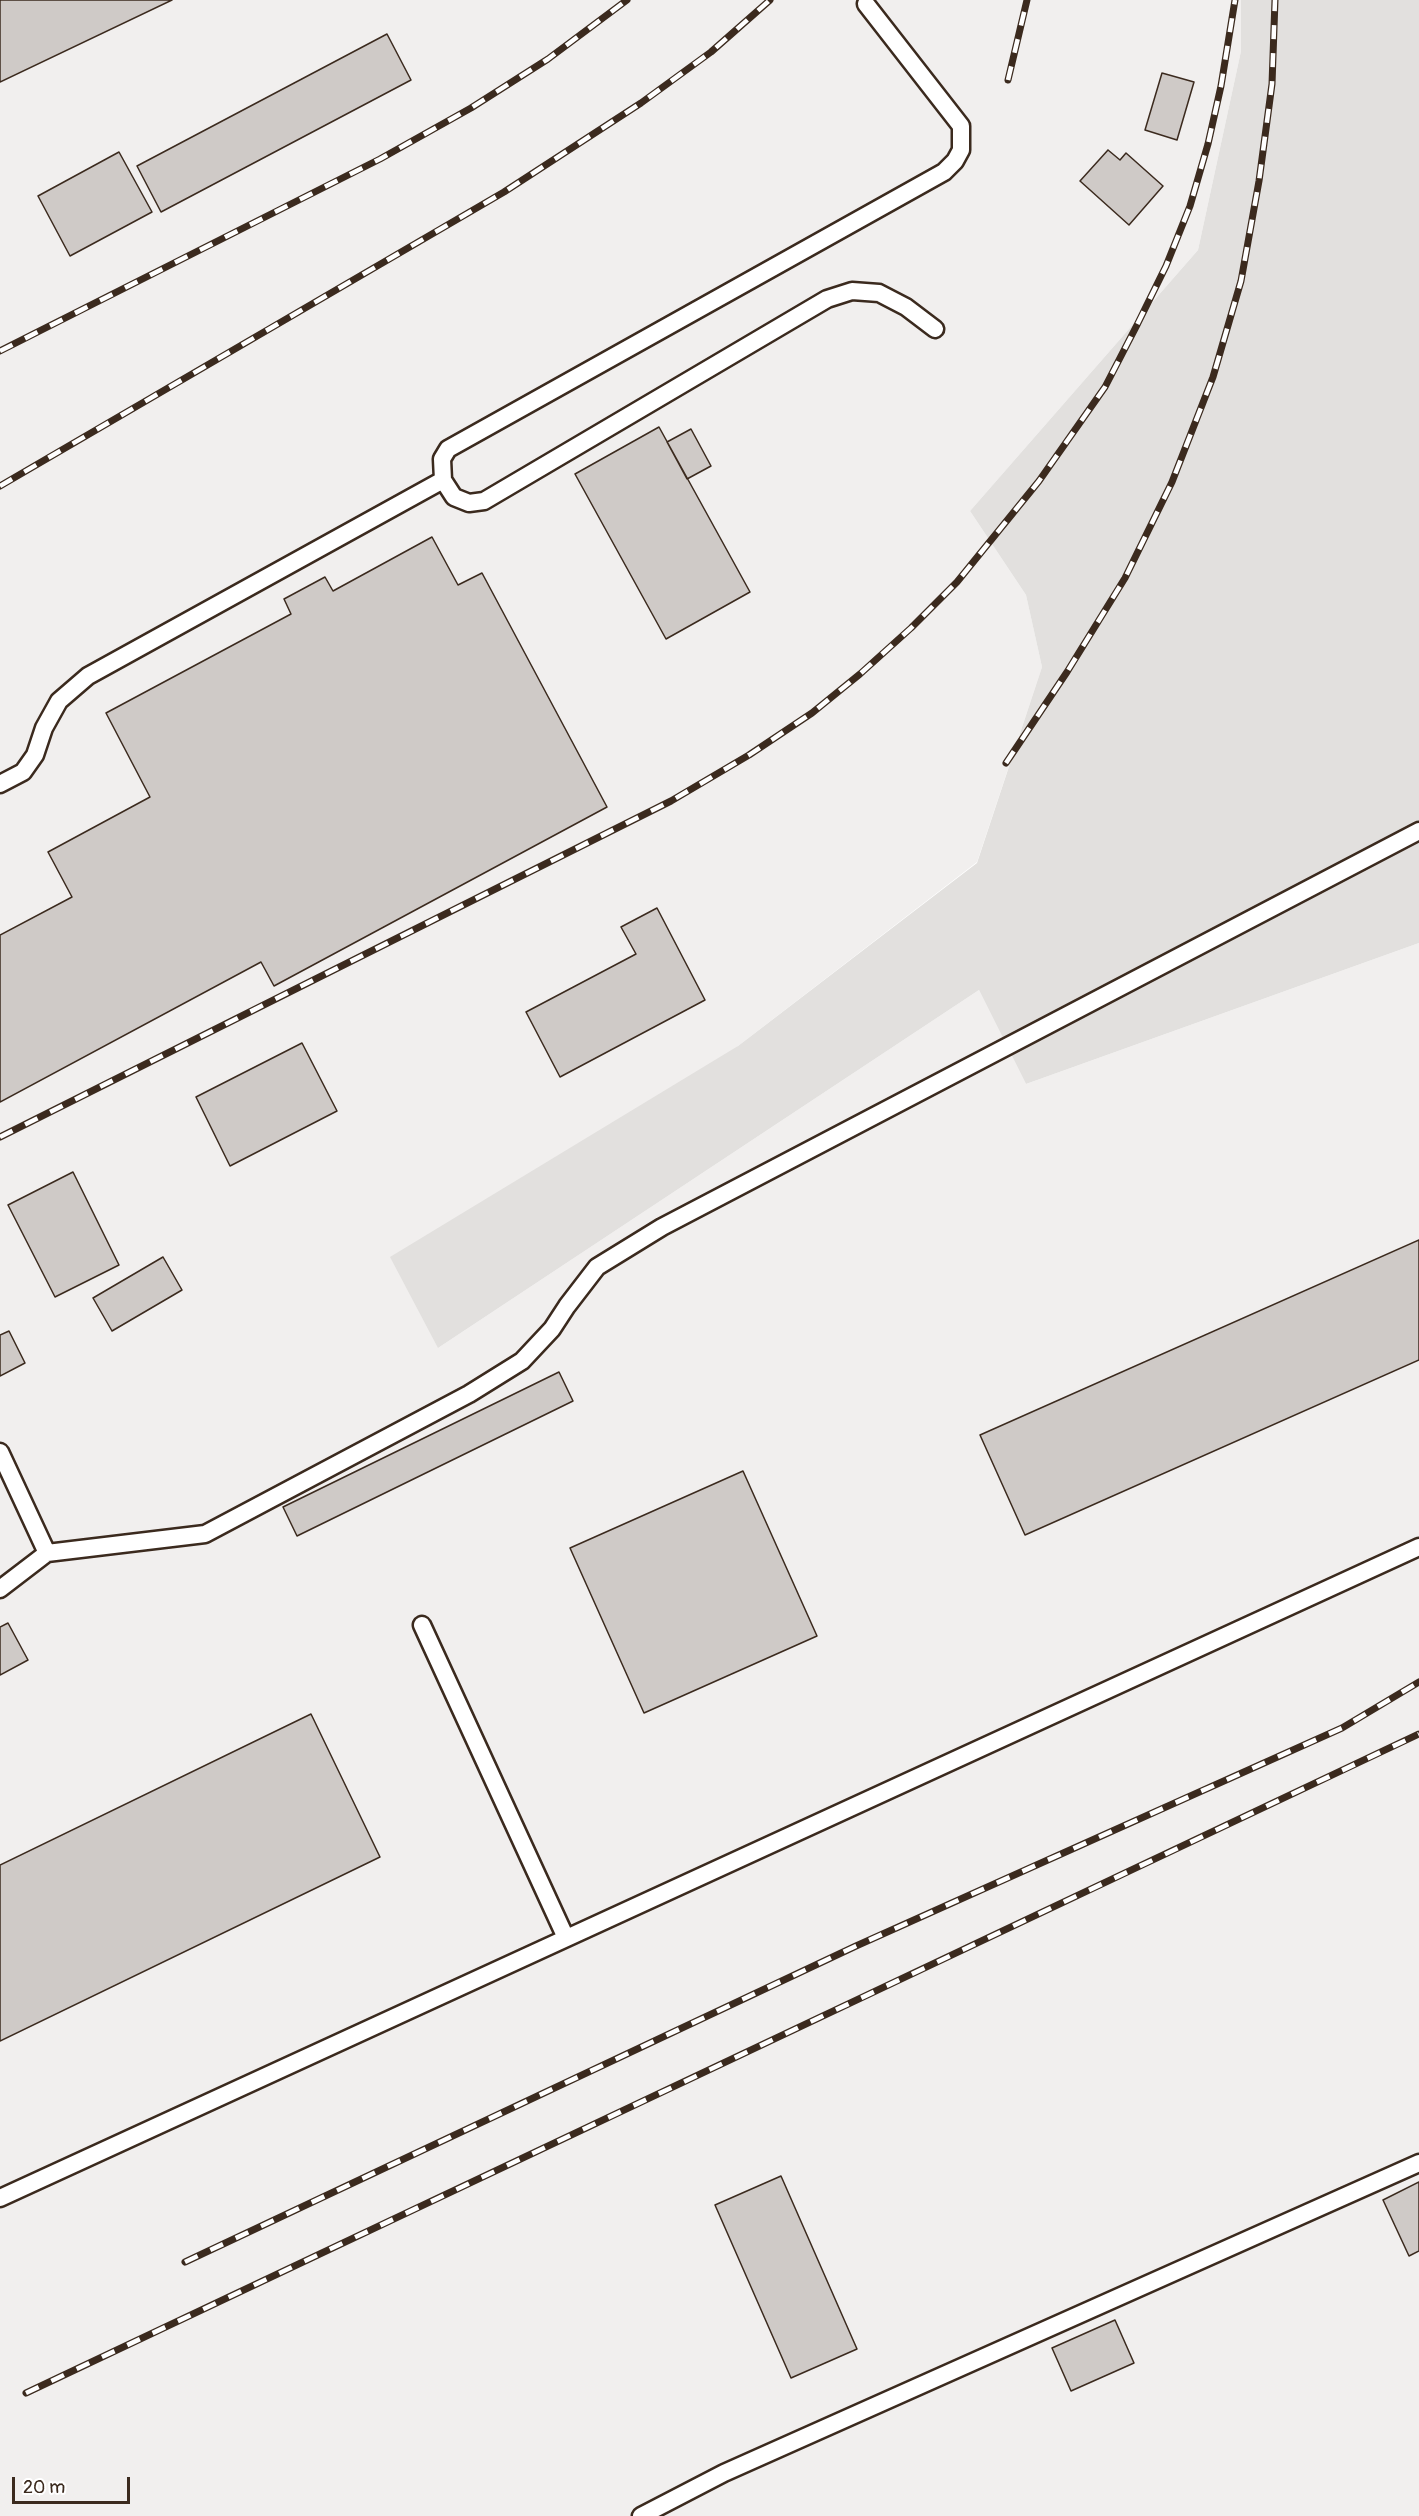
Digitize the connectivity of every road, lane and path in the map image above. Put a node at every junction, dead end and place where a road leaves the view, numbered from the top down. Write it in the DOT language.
graph roads {
  1 [pos="866,4"];
  2 [pos="935,328"];
  3 [pos="443,480"];
  4 [pos="0,784"];
  5 [pos="1419,831"];
  6 [pos="0,1452"];
  7 [pos="1419,1546"];
  8 [pos="47,1553"];
  9 [pos="0,1589"];
  10 [pos="422,1625"];
  11 [pos="566,1938"];
  12 [pos="1419,2163"];
  13 [pos="0,2198"];
  14 [pos="641,2516"];
  1 -- 3 [label="lane"];
  2 -- 3 [label="lane"];
  3 -- 4 [label="lane"];
  5 -- 8 [label="lane"];
  6 -- 8 [label="lane"];
  7 -- 11 [label="lane"];
  8 -- 9 [label="lane"];
  10 -- 11 [label="lane"];
  11 -- 13 [label="lane"];
  12 -- 14 [label="lane"];
}
